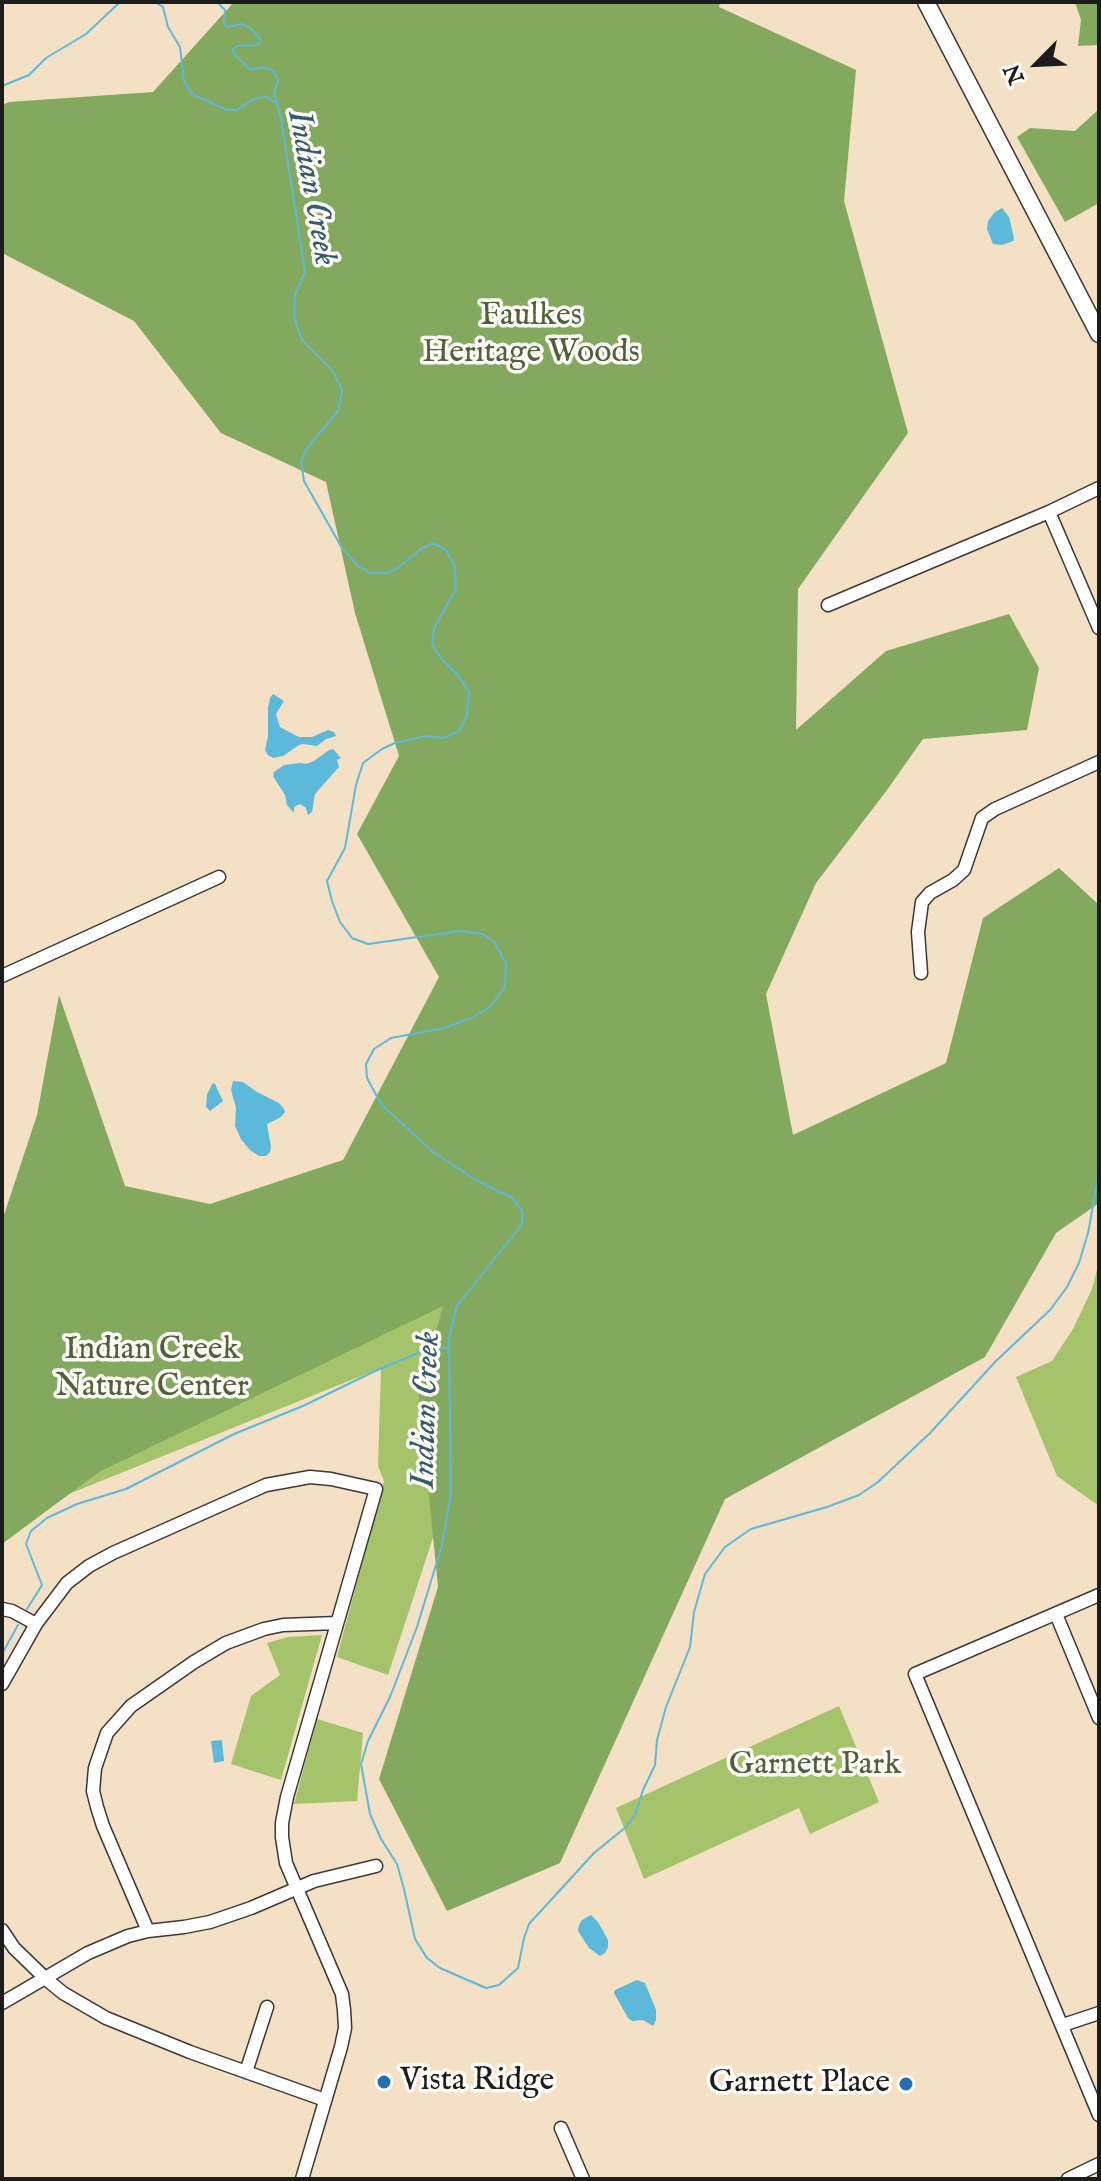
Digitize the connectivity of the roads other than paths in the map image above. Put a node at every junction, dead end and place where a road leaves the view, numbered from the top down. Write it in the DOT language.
graph roads {
  1 [pos="926,2"];
  2 [pos="1099,334"];
  3 [pos="1099,488"];
  4 [pos="1049,512"];
  5 [pos="828,605"];
  6 [pos="1099,627"];
  7 [pos="1099,762"];
  8 [pos="219,877"];
  9 [pos="921,973"];
  10 [pos="2,976"];
  11 [pos="1099,1595"];
  12 [pos="2,1609"];
  13 [pos="1056,1614"];
  14 [pos="337,1623"];
  15 [pos="36,1624"];
  16 [pos="2,1684"];
  17 [pos="1099,1718"];
  18 [pos="376,1866"];
  19 [pos="296,1888"];
  20 [pos="2,1930"];
  21 [pos="148,1931"];
  22 [pos="46,1979"];
  23 [pos="2,2003"];
  24 [pos="267,2007"];
  25 [pos="1099,2013"];
  26 [pos="1063,2025"];
  27 [pos="246,2072"];
  28 [pos="325,2100"];
  29 [pos="1099,2115"];
  30 [pos="561,2128"];
  31 [pos="1099,2164"];
  32 [pos="302,2179"];
  33 [pos="583,2179"];
  34 [pos="1068,2179"];
  1 -- 2 [label="main road"];
  3 -- 4 [label="street"];
  4 -- 5 [label="street"];
  4 -- 6 [label="street"];
  7 -- 9 [label="street"];
  8 -- 10 [label="street"];
  11 -- 13 [label="street"];
  12 -- 15 [label="street"];
  13 -- 17 [label="street"];
  13 -- 26 [label="street"];
  14 -- 15 [label="street"];
  14 -- 19 [label="street"];
  14 -- 21 [label="street"];
  15 -- 16 [label="street"];
  18 -- 19 [label="street"];
  19 -- 21 [label="street"];
  19 -- 28 [label="street"];
  20 -- 22 [label="street"];
  21 -- 22 [label="street"];
  22 -- 23 [label="street"];
  22 -- 27 [label="street"];
  24 -- 27 [label="street"];
  25 -- 26 [label="street"];
  26 -- 29 [label="street"];
  27 -- 28 [label="street"];
  28 -- 32 [label="street"];
  30 -- 33 [label="street"];
  31 -- 34 [label="street"];
}
